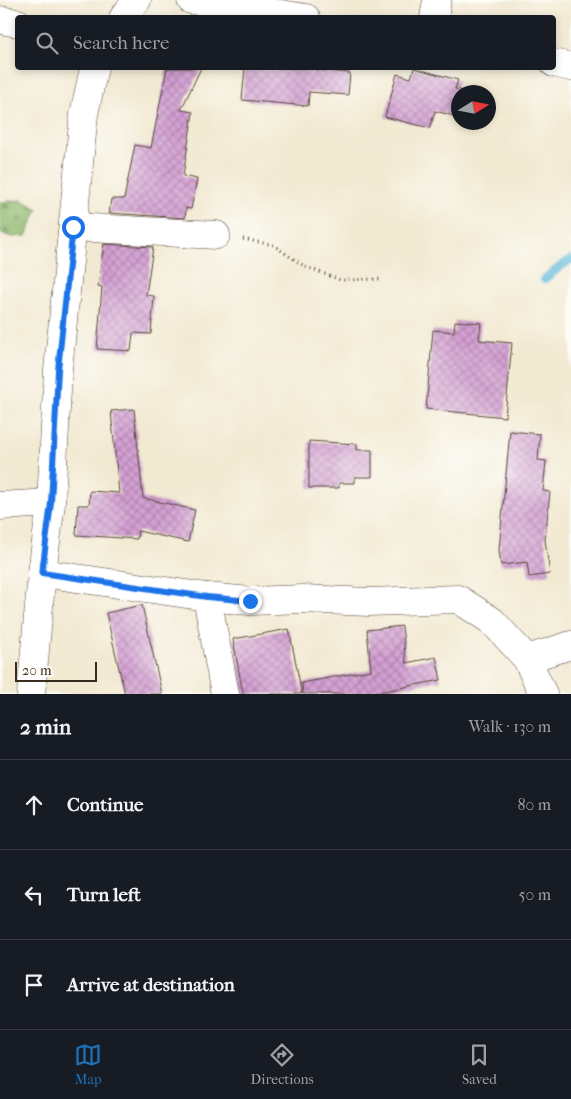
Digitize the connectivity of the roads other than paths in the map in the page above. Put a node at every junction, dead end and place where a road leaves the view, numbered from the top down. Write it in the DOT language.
graph roads {
  1 [pos="137,0"];
  2 [pos="191,0"];
  3 [pos="437,0"];
  4 [pos="125,15"];
  5 [pos="287,15"];
  6 [pos="434,15"];
  7 [pos="0,20"];
  8 [pos="15,22"];
  9 [pos="556,63"];
  10 [pos="571,66"];
  11 [pos="94,70"];
  12 [pos="73,227"];
  13 [pos="216,235"];
  14 [pos="51,503"];
  15 [pos="0,506"];
  16 [pos="42,573"];
  17 [pos="207,597"];
  18 [pos="571,645"];
  19 [pos="527,659"];
  20 [pos="31,694"];
  21 [pos="225,694"];
  22 [pos="543,694"];
  1 -- 4 [label="street"];
  2 -- 5 [label="street"];
  3 -- 6 [label="street"];
  7 -- 8 [label="street"];
  9 -- 10 [label="street"];
  11 -- 12 [label="street"];
  12 -- 13 [label="street"];
  12 -- 14 [label="street"];
  14 -- 15 [label="street"];
  14 -- 16 [label="street"];
  16 -- 17 [label="street"];
  16 -- 20 [label="street"];
  17 -- 19 [label="street"];
  17 -- 21 [label="street"];
  18 -- 19 [label="street"];
  19 -- 22 [label="street"];
}
